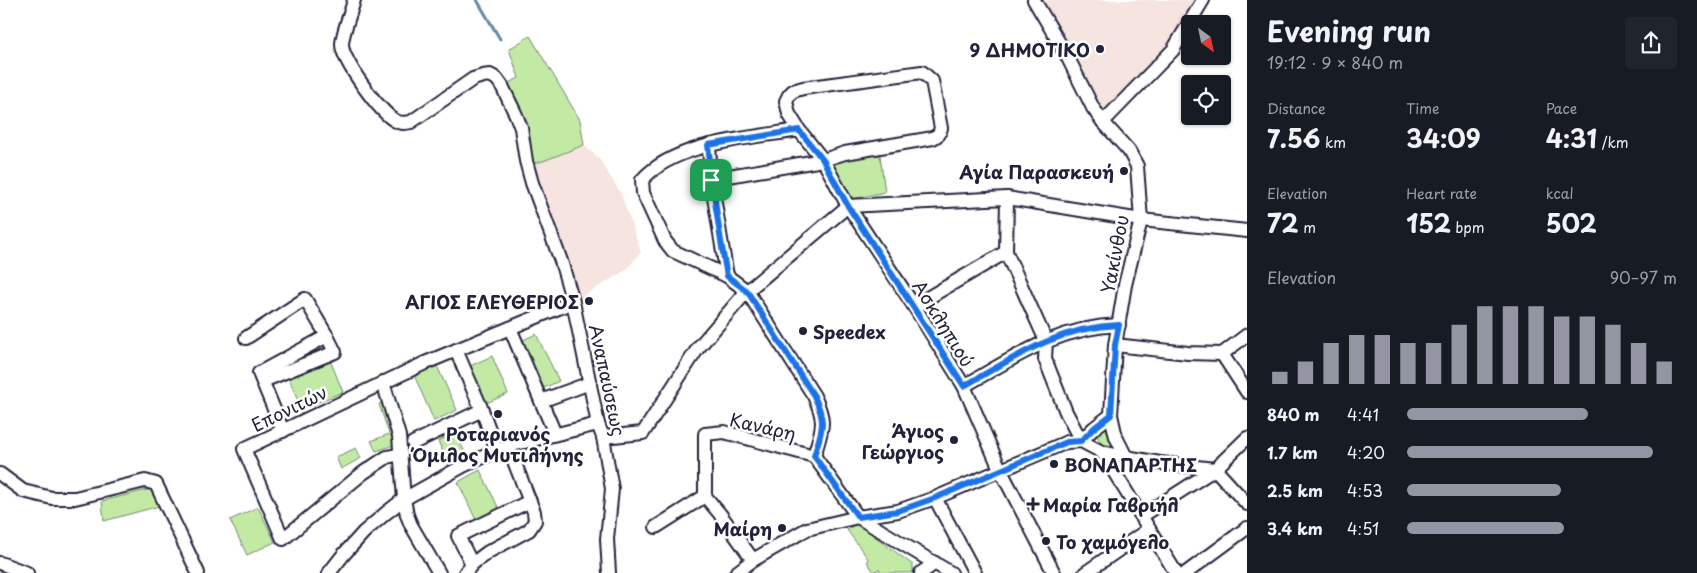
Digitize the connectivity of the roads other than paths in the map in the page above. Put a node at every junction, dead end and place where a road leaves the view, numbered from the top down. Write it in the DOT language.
graph roads {
  1 [pos="354,0"];
  2 [pos="1034,0"];
  3 [pos="1203,0"];
  4 [pos="1103,122"];
  5 [pos="799,130"];
  6 [pos="708,145"];
  7 [pos="823,160"];
  8 [pos="711,180"];
  9 [pos="1008,198"];
  10 [pos="848,206"];
  11 [pos="1141,220"];
  12 [pos="1247,231"];
  13 [pos="1006,252"];
  14 [pos="727,276"];
  15 [pos="747,291"];
  16 [pos="573,302"];
  17 [pos="914,306"];
  18 [pos="1119,325"];
  19 [pos="510,328"];
  20 [pos="1247,335"];
  21 [pos="327,336"];
  22 [pos="246,338"];
  23 [pos="1046,340"];
  24 [pos="1115,345"];
  25 [pos="456,350"];
  26 [pos="1222,354"];
  27 [pos="262,381"];
  28 [pos="383,382"];
  29 [pos="590,383"];
  30 [pos="964,386"];
  31 [pos="1247,392"];
  32 [pos="541,401"];
  33 [pos="482,410"];
  34 [pos="1111,415"];
  35 [pos="598,424"];
  36 [pos="283,431"];
  37 [pos="556,434"];
  38 [pos="603,437"];
  39 [pos="1247,438"];
  40 [pos="1081,441"];
  41 [pos="413,443"];
  42 [pos="503,448"];
  43 [pos="1102,452"];
  44 [pos="401,454"];
  45 [pos="814,456"];
  46 [pos="1126,457"];
  47 [pos="1000,469"];
  48 [pos="1215,469"];
  49 [pos="0,474"];
  50 [pos="704,496"];
  51 [pos="935,498"];
  52 [pos="404,499"];
  53 [pos="530,501"];
  54 [pos="1247,504"];
  55 [pos="1142,516"];
  56 [pos="858,517"];
  57 [pos="656,527"];
  58 [pos="1247,528"];
  59 [pos="1149,529"];
  60 [pos="753,560"];
  61 [pos="0,563"];
  62 [pos="935,563"];
  63 [pos="468,569"];
  64 [pos="27,573"];
  65 [pos="198,573"];
  66 [pos="329,573"];
  67 [pos="440,573"];
  68 [pos="609,573"];
  69 [pos="736,573"];
  70 [pos="921,573"];
  71 [pos="951,573"];
  72 [pos="975,573"];
  73 [pos="1054,573"];
  74 [pos="1085,573"];
  75 [pos="1176,573"];
  76 [pos="1186,573"];
  1 -- 16 [label="street, Αναπαύσεως"];
  2 -- 4 [label="street, Υακίνθου"];
  3 -- 4 [label="street"];
  4 -- 11 [label="street, Υακίνθου"];
  5 -- 6 [label="street"];
  5 -- 7 [label="street, Ασκληπιού"];
  5 -- 7 [label="street, Ασκληπιού"];
  6 -- 8 [label="street"];
  6 -- 14 [label="street"];
  7 -- 8 [label="street"];
  7 -- 10 [label="street, Ασκληπιού"];
  8 -- 14 [label="street"];
  9 -- 10 [label="street"];
  9 -- 11 [label="street"];
  9 -- 13 [label="street"];
  10 -- 15 [label="street"];
  10 -- 17 [label="street, Ασκληπιού"];
  11 -- 12 [label="street"];
  11 -- 18 [label="street, Υακίνθου"];
  13 -- 17 [label="street"];
  13 -- 23 [label="street"];
  14 -- 15 [label="street"];
  15 -- 38 [label="street"];
  15 -- 45 [label="street"];
  16 -- 19 [label="street, Επονιτών"];
  16 -- 29 [label="street, Αναπαύσεως"];
  17 -- 30 [label="street, Ασκληπιού"];
  18 -- 23 [label="street"];
  18 -- 24 [label="street, Υακίνθου"];
  19 -- 25 [label="street, Επονιτών"];
  19 -- 32 [label="street"];
  20 -- 26 [label="street"];
  21 -- 22 [label="street"];
  21 -- 27 [label="street"];
  21 -- 27 [label="street"];
  23 -- 30 [label="street"];
  23 -- 40 [label="street"];
  24 -- 26 [label="street"];
  24 -- 34 [label="street, Υακίνθου"];
  25 -- 28 [label="street, Επονιτών"];
  25 -- 33 [label="street"];
  26 -- 31 [label="street"];
  27 -- 36 [label="street"];
  28 -- 36 [label="street, Επονιτών"];
  28 -- 44 [label="street"];
  29 -- 32 [label="street"];
  29 -- 35 [label="street, Αναπαύσεως"];
  30 -- 47 [label="street, Ασκληπιού"];
  32 -- 37 [label="street"];
  33 -- 41 [label="street"];
  33 -- 42 [label="street"];
  34 -- 40 [label="street"];
  34 -- 46 [label="street, Υακίνθου"];
  35 -- 37 [label="street"];
  35 -- 38 [label="street, Αναπαύσεως"];
  36 -- 44 [label="street, Επονιτών"];
  37 -- 42 [label="street"];
  38 -- 68 [label="street, Αναπαύσεως"];
  39 -- 48 [label="street"];
  40 -- 43 [label="street"];
  40 -- 47 [label="street"];
  42 -- 52 [label="street"];
  42 -- 53 [label="street"];
  43 -- 46 [label="street"];
  43 -- 55 [label="street"];
  44 -- 52 [label="street"];
  45 -- 50 [label="street, Κανάρη"];
  45 -- 56 [label="street"];
  46 -- 48 [label="street"];
  47 -- 51 [label="street"];
  47 -- 73 [label="street, Ασκληπιού"];
  48 -- 54 [label="street"];
  48 -- 55 [label="street"];
  49 -- 65 [label="street"];
  50 -- 57 [label="street"];
  50 -- 60 [label="street"];
  51 -- 56 [label="street"];
  51 -- 72 [label="street"];
  52 -- 66 [label="street"];
  52 -- 67 [label="street"];
  53 -- 63 [label="street"];
  53 -- 63 [label="street"];
  55 -- 59 [label="street"];
  56 -- 60 [label="street"];
  56 -- 62 [label="street"];
  58 -- 76 [label="street"];
  59 -- 74 [label="street"];
  59 -- 75 [label="street"];
  60 -- 69 [label="street"];
  61 -- 64 [label="street"];
  62 -- 70 [label="street"];
  62 -- 71 [label="street"];
}
